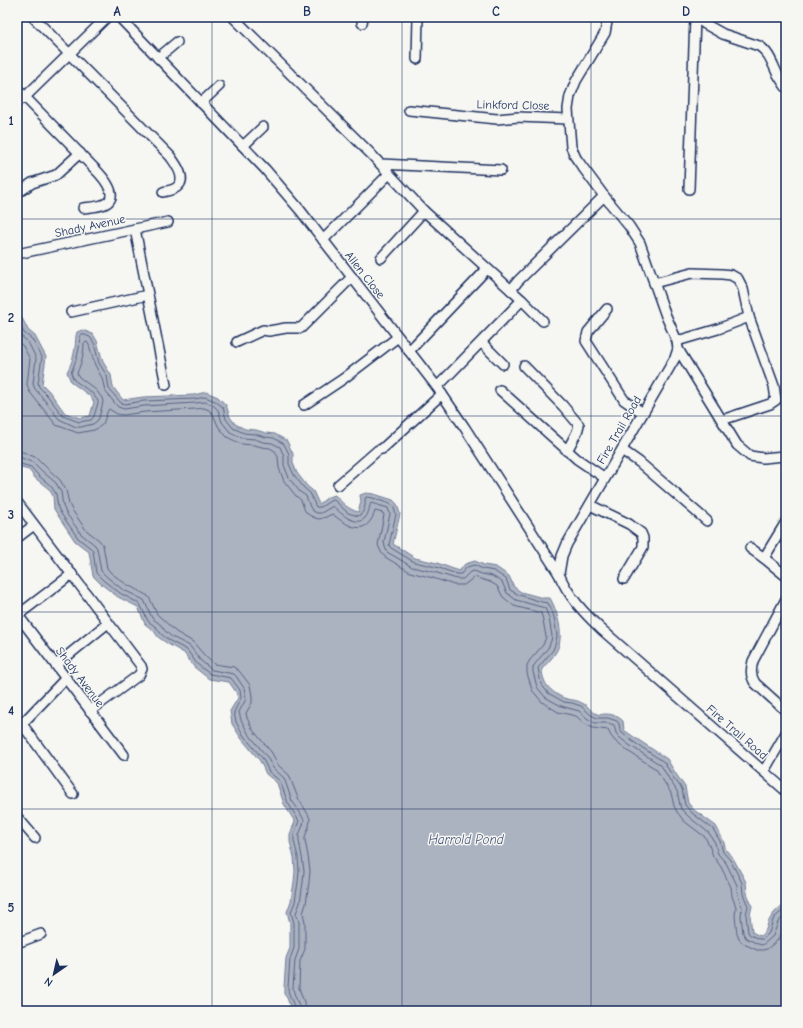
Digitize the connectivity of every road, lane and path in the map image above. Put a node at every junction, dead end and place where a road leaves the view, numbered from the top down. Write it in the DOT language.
graph roads {
  1 [pos="33,17"];
  2 [pos="107,17"];
  3 [pos="119,17"];
  4 [pos="233,17"];
  5 [pos="418,17"];
  6 [pos="607,17"];
  7 [pos="695,17"];
  8 [pos="178,42"];
  9 [pos="69,53"];
  10 [pos="158,58"];
  11 [pos="417,59"];
  12 [pos="219,86"];
  13 [pos="786,87"];
  14 [pos="17,89"];
  15 [pos="21,99"];
  16 [pos="201,103"];
  17 [pos="409,110"];
  18 [pos="568,119"];
  19 [pos="263,127"];
  20 [pos="243,146"];
  21 [pos="80,153"];
  22 [pos="381,164"];
  23 [pos="501,170"];
  24 [pos="389,174"];
  25 [pos="689,189"];
  26 [pos="22,190"];
  27 [pos="163,192"];
  28 [pos="604,196"];
  29 [pos="83,208"];
  30 [pos="424,211"];
  31 [pos="168,222"];
  32 [pos="135,229"];
  33 [pos="323,240"];
  34 [pos="17,254"];
  35 [pos="381,258"];
  36 [pos="487,269"];
  37 [pos="352,277"];
  38 [pos="654,282"];
  39 [pos="511,290"];
  40 [pos="148,295"];
  41 [pos="522,300"];
  42 [pos="607,310"];
  43 [pos="72,312"];
  44 [pos="749,318"];
  45 [pos="543,321"];
  46 [pos="398,337"];
  47 [pos="237,342"];
  48 [pos="482,342"];
  49 [pos="677,345"];
  50 [pos="409,351"];
  51 [pos="503,364"];
  52 [pos="524,366"];
  53 [pos="166,385"];
  54 [pos="440,390"];
  55 [pos="500,390"];
  56 [pos="304,405"];
  57 [pos="643,413"];
  58 [pos="722,420"];
  59 [pos="622,450"];
  60 [pos="567,451"];
  61 [pos="786,457"];
  62 [pos="605,478"];
  63 [pos="338,485"];
  64 [pos="17,502"];
  65 [pos="590,505"];
  66 [pos="706,521"];
  67 [pos="786,522"];
  68 [pos="34,525"];
  69 [pos="17,538"];
  70 [pos="750,548"];
  71 [pos="764,558"];
  72 [pos="72,574"];
  73 [pos="559,574"];
  74 [pos="786,576"];
  75 [pos="624,579"];
  76 [pos="786,599"];
  77 [pos="18,615"];
  78 [pos="108,623"];
  79 [pos="56,665"];
  80 [pos="66,678"];
  81 [pos="90,711"];
  82 [pos="786,711"];
  83 [pos="20,727"];
  84 [pos="786,733"];
  85 [pos="124,755"];
  86 [pos="764,772"];
  87 [pos="786,791"];
  88 [pos="73,794"];
  89 [pos="17,817"];
  90 [pos="35,838"];
  91 [pos="41,934"];
  92 [pos="17,944"];
  1 -- 9 [label="street"];
  2 -- 9 [label="street"];
  3 -- 10 [label="street, Allen Close"];
  4 -- 22 [label="street"];
  5 -- 11 [label="street"];
  6 -- 18 [label="street"];
  7 -- 13 [label="street"];
  7 -- 25 [label="street"];
  8 -- 10 [label="street"];
  9 -- 15 [label="street"];
  9 -- 27 [label="street"];
  10 -- 16 [label="street, Allen Close"];
  12 -- 16 [label="street"];
  14 -- 15 [label="street"];
  15 -- 21 [label="street"];
  16 -- 20 [label="street, Allen Close"];
  17 -- 18 [label="street, Linkford Close"];
  18 -- 28 [label="street"];
  19 -- 20 [label="street"];
  20 -- 33 [label="street, Allen Close"];
  21 -- 26 [label="street"];
  21 -- 29 [label="street"];
  22 -- 23 [label="street"];
  22 -- 24 [label="street"];
  24 -- 30 [label="street"];
  24 -- 33 [label="street"];
  28 -- 38 [label="street"];
  28 -- 39 [label="street"];
  30 -- 35 [label="street"];
  30 -- 36 [label="street"];
  31 -- 32 [label="street, Shady Avenue"];
  32 -- 34 [label="street, Shady Avenue"];
  32 -- 40 [label="street"];
  33 -- 37 [label="street, Allen Close"];
  36 -- 39 [label="street"];
  36 -- 50 [label="street"];
  37 -- 46 [label="street, Allen Close"];
  37 -- 47 [label="street"];
  38 -- 44 [label="street"];
  38 -- 49 [label="street"];
  39 -- 41 [label="street"];
  40 -- 43 [label="street"];
  40 -- 53 [label="street"];
  41 -- 45 [label="street"];
  41 -- 48 [label="street"];
  42 -- 57 [label="street"];
  44 -- 49 [label="street"];
  44 -- 58 [label="street"];
  46 -- 50 [label="street, Allen Close"];
  46 -- 56 [label="street"];
  48 -- 51 [label="street"];
  48 -- 54 [label="street"];
  49 -- 57 [label="street, Fire Trail Road"];
  49 -- 58 [label="street"];
  50 -- 54 [label="street, Allen Close"];
  52 -- 60 [label="street"];
  54 -- 63 [label="street"];
  54 -- 73 [label="street, Allen Close"];
  55 -- 60 [label="street"];
  57 -- 59 [label="street, Fire Trail Road"];
  58 -- 61 [label="street"];
  59 -- 62 [label="street, Fire Trail Road"];
  59 -- 66 [label="street"];
  60 -- 62 [label="street"];
  62 -- 65 [label="street, Fire Trail Road"];
  64 -- 68 [label="street"];
  65 -- 73 [label="street, Fire Trail Road"];
  65 -- 75 [label="street"];
  67 -- 71 [label="street"];
  68 -- 69 [label="street"];
  68 -- 72 [label="street"];
  70 -- 71 [label="street"];
  71 -- 74 [label="street"];
  72 -- 77 [label="street"];
  72 -- 78 [label="street"];
  73 -- 86 [label="street, Fire Trail Road"];
  76 -- 82 [label="street"];
  77 -- 79 [label="street, Shady Avenue"];
  78 -- 79 [label="street"];
  78 -- 81 [label="street"];
  79 -- 80 [label="street, Shady Avenue"];
  80 -- 81 [label="street, Shady Avenue"];
  80 -- 83 [label="street"];
  81 -- 85 [label="street, Shady Avenue"];
  83 -- 88 [label="street"];
  84 -- 86 [label="street"];
  86 -- 87 [label="street, Fire Trail Road"];
  89 -- 90 [label="street"];
  91 -- 92 [label="street"];
}
